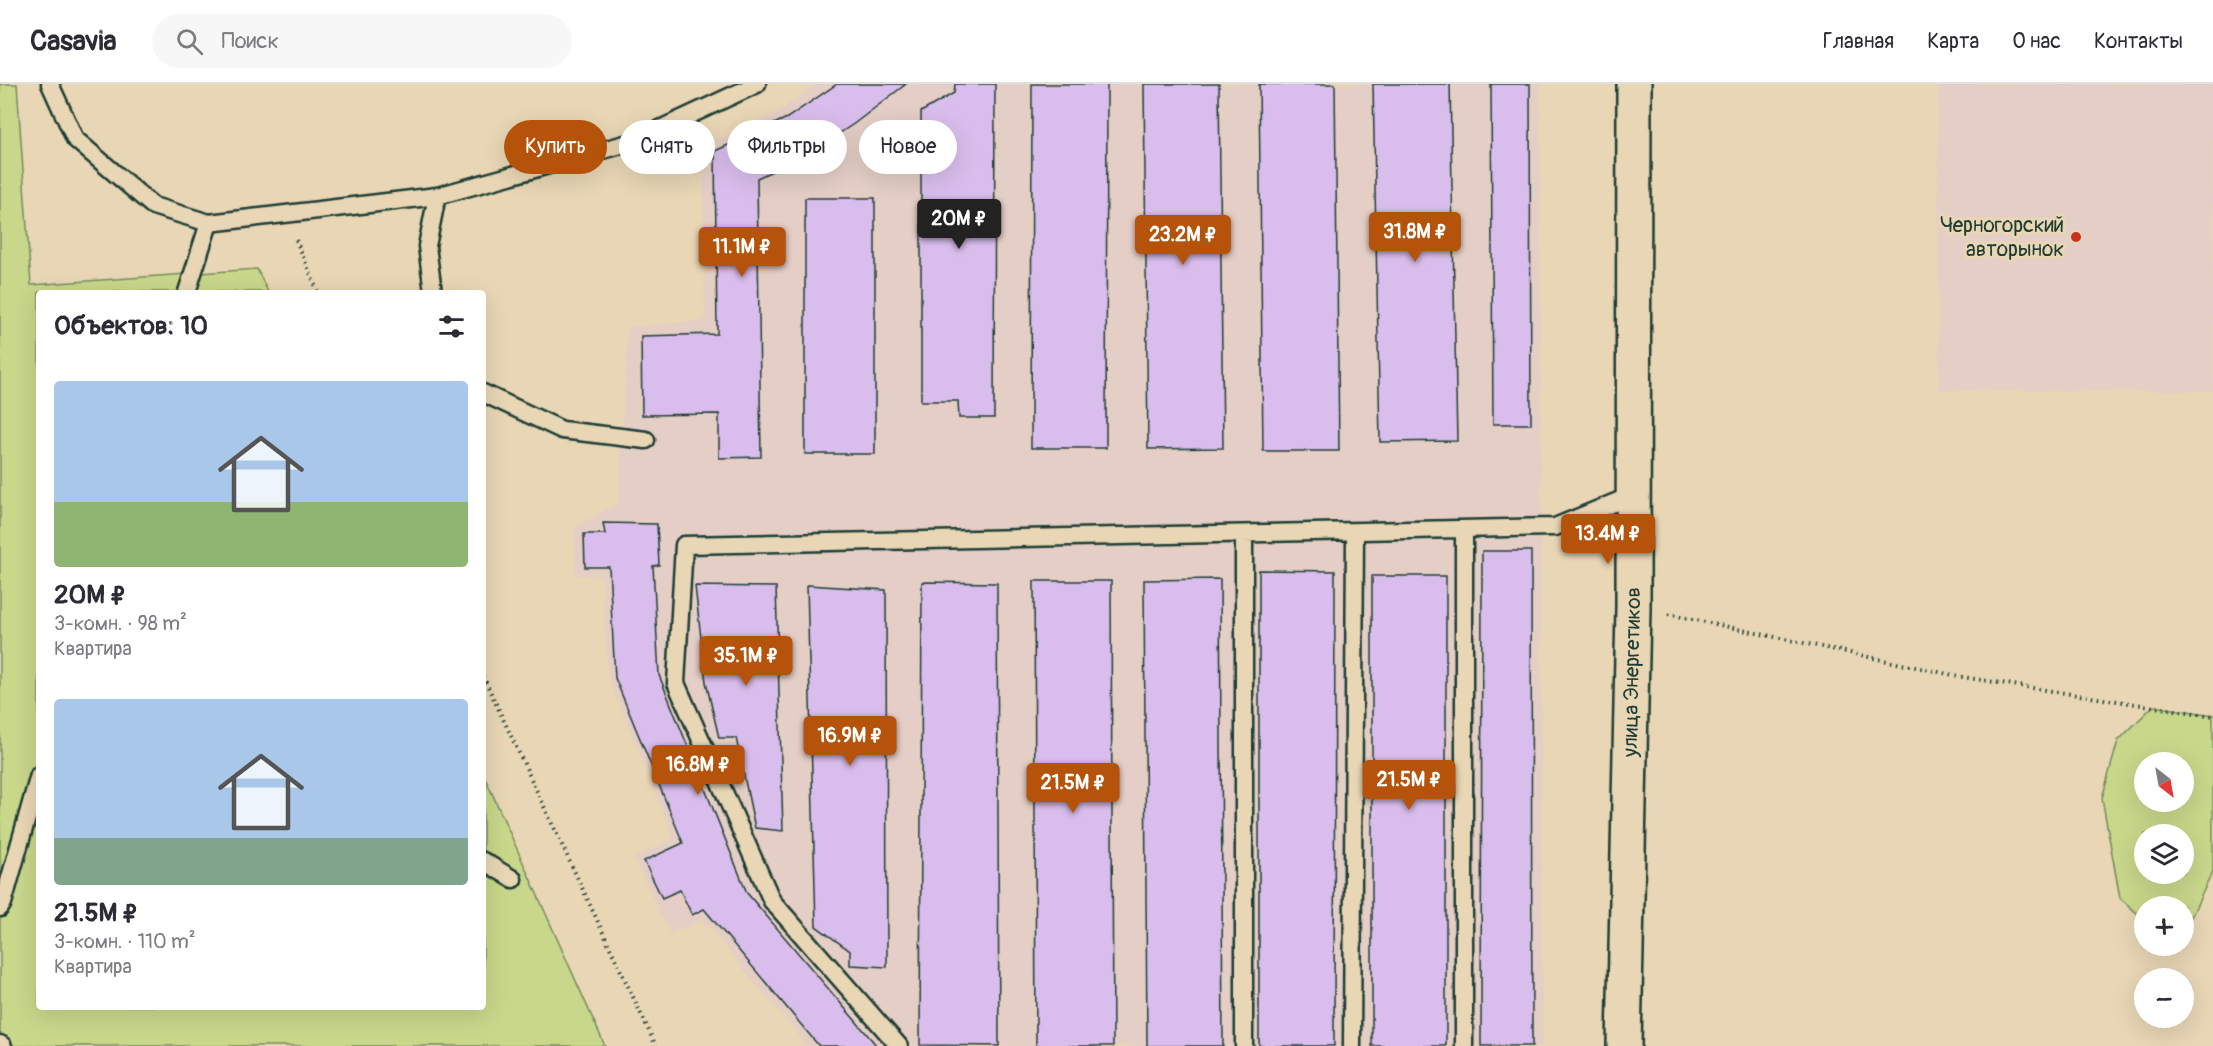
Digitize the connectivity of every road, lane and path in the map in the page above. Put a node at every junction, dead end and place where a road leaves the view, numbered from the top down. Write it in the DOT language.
graph roads {
  1 [pos="50,84"];
  2 [pos="757,84"];
  3 [pos="1634,84"];
  4 [pos="437,196"];
  5 [pos="286,214"];
  6 [pos="209,224"];
  7 [pos="188,290"];
  8 [pos="317,290"];
  9 [pos="433,290"];
  10 [pos="486,394"];
  11 [pos="646,440"];
  12 [pos="1633,495"];
  13 [pos="1464,530"];
  14 [pos="1354,532"];
  15 [pos="1244,534"];
  16 [pos="1633,607"];
  17 [pos="486,682"];
  18 [pos="2213,716"];
  19 [pos="36,786"];
  20 [pos="486,863"];
  21 [pos="513,879"];
  22 [pos="0,908"];
  23 [pos="656,1046"];
  24 [pos="898,1046"];
  25 [pos="1244,1046"];
  26 [pos="1352,1046"];
  27 [pos="1464,1046"];
  28 [pos="1624,1046"];
  1 -- 6 [label="lane"];
  2 -- 4 [label="lane"];
  3 -- 12 [label="main road, улица Энергетиков"];
  4 -- 5 [label="lane"];
  4 -- 9 [label="lane"];
  5 -- 6 [label="lane"];
  5 -- 8 [label="path"];
  6 -- 7 [label="lane"];
  10 -- 11 [label="lane"];
  12 -- 13 [label="lane"];
  12 -- 16 [label="main road, улица Энергетиков"];
  13 -- 14 [label="lane"];
  13 -- 27 [label="lane"];
  14 -- 15 [label="lane"];
  14 -- 26 [label="lane"];
  15 -- 24 [label="lane"];
  15 -- 25 [label="lane"];
  16 -- 18 [label="path"];
  16 -- 28 [label="main road, улица Энергетиков"];
  17 -- 23 [label="path"];
  19 -- 22 [label="lane"];
  20 -- 21 [label="lane"];
}
